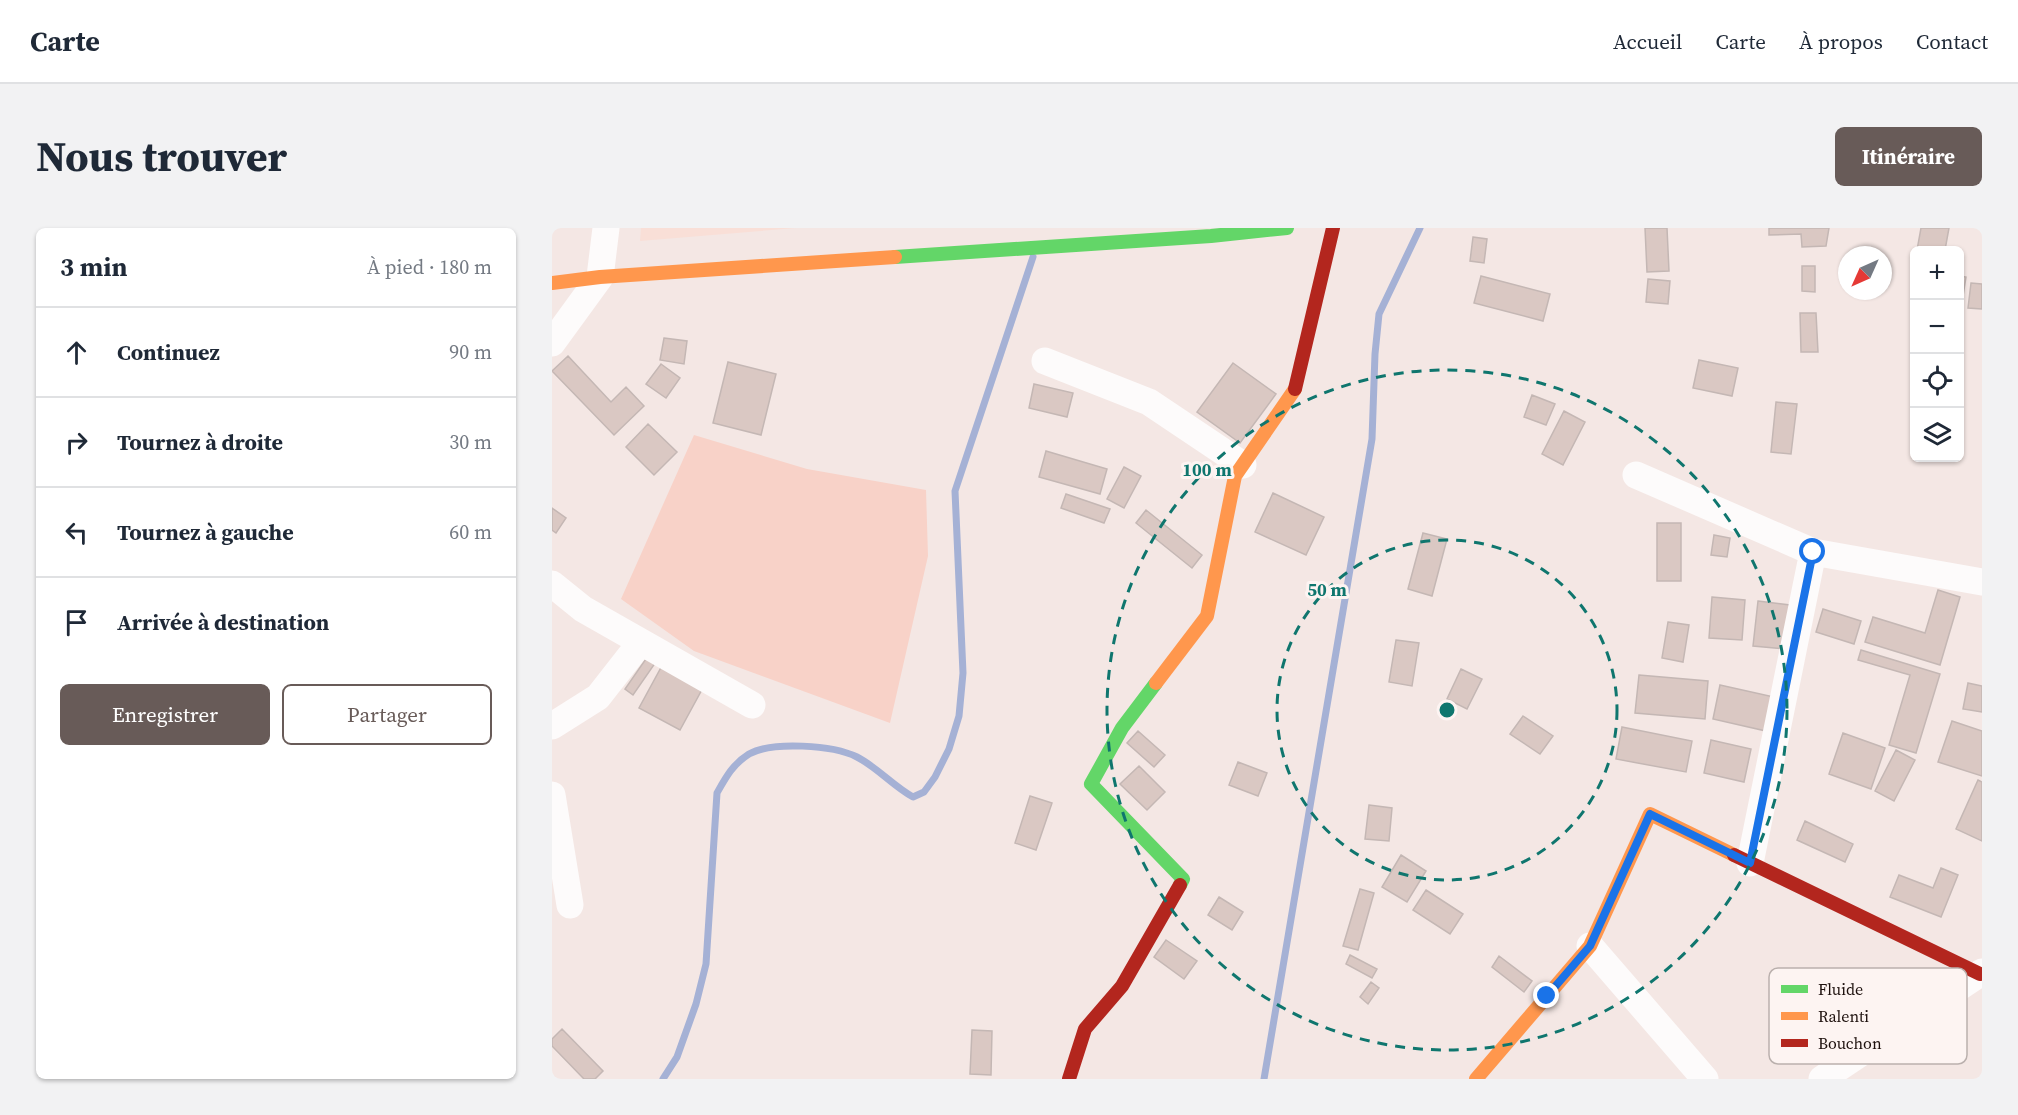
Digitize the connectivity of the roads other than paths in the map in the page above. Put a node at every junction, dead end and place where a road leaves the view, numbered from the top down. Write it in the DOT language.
graph roads {
  1 [pos="606,228"];
  2 [pos="1287,228"];
  3 [pos="1333,228"];
  4 [pos="600,278"];
  5 [pos="552,284"];
  6 [pos="552,343"];
  7 [pos="1045,361"];
  8 [pos="1243,465"];
  9 [pos="1635,475"];
  10 [pos="1813,552"];
  11 [pos="1982,582"];
  12 [pos="552,584"];
  13 [pos="641,642"];
  14 [pos="752,705"];
  15 [pos="552,726"];
  16 [pos="552,795"];
  17 [pos="1750,863"];
  18 [pos="570,905"];
  19 [pos="1590,946"];
  20 [pos="1981,973"];
  21 [pos="1967,982"];
  22 [pos="1844,1064"];
  23 [pos="1069,1079"];
  24 [pos="1476,1079"];
  25 [pos="1706,1079"];
  26 [pos="1822,1079"];
  1 -- 4 [label="street"];
  2 -- 4 [label="street"];
  3 -- 8 [label="street"];
  4 -- 5 [label="street"];
  4 -- 6 [label="street"];
  7 -- 8 [label="street"];
  8 -- 23 [label="street"];
  9 -- 10 [label="street"];
  10 -- 11 [label="street"];
  10 -- 17 [label="street"];
  12 -- 13 [label="street"];
  13 -- 14 [label="street"];
  13 -- 15 [label="street"];
  16 -- 18 [label="street"];
  17 -- 19 [label="street"];
  17 -- 20 [label="street"];
  19 -- 24 [label="street"];
  19 -- 25 [label="street"];
  20 -- 21 [label="street"];
  22 -- 26 [label="street"];
}
